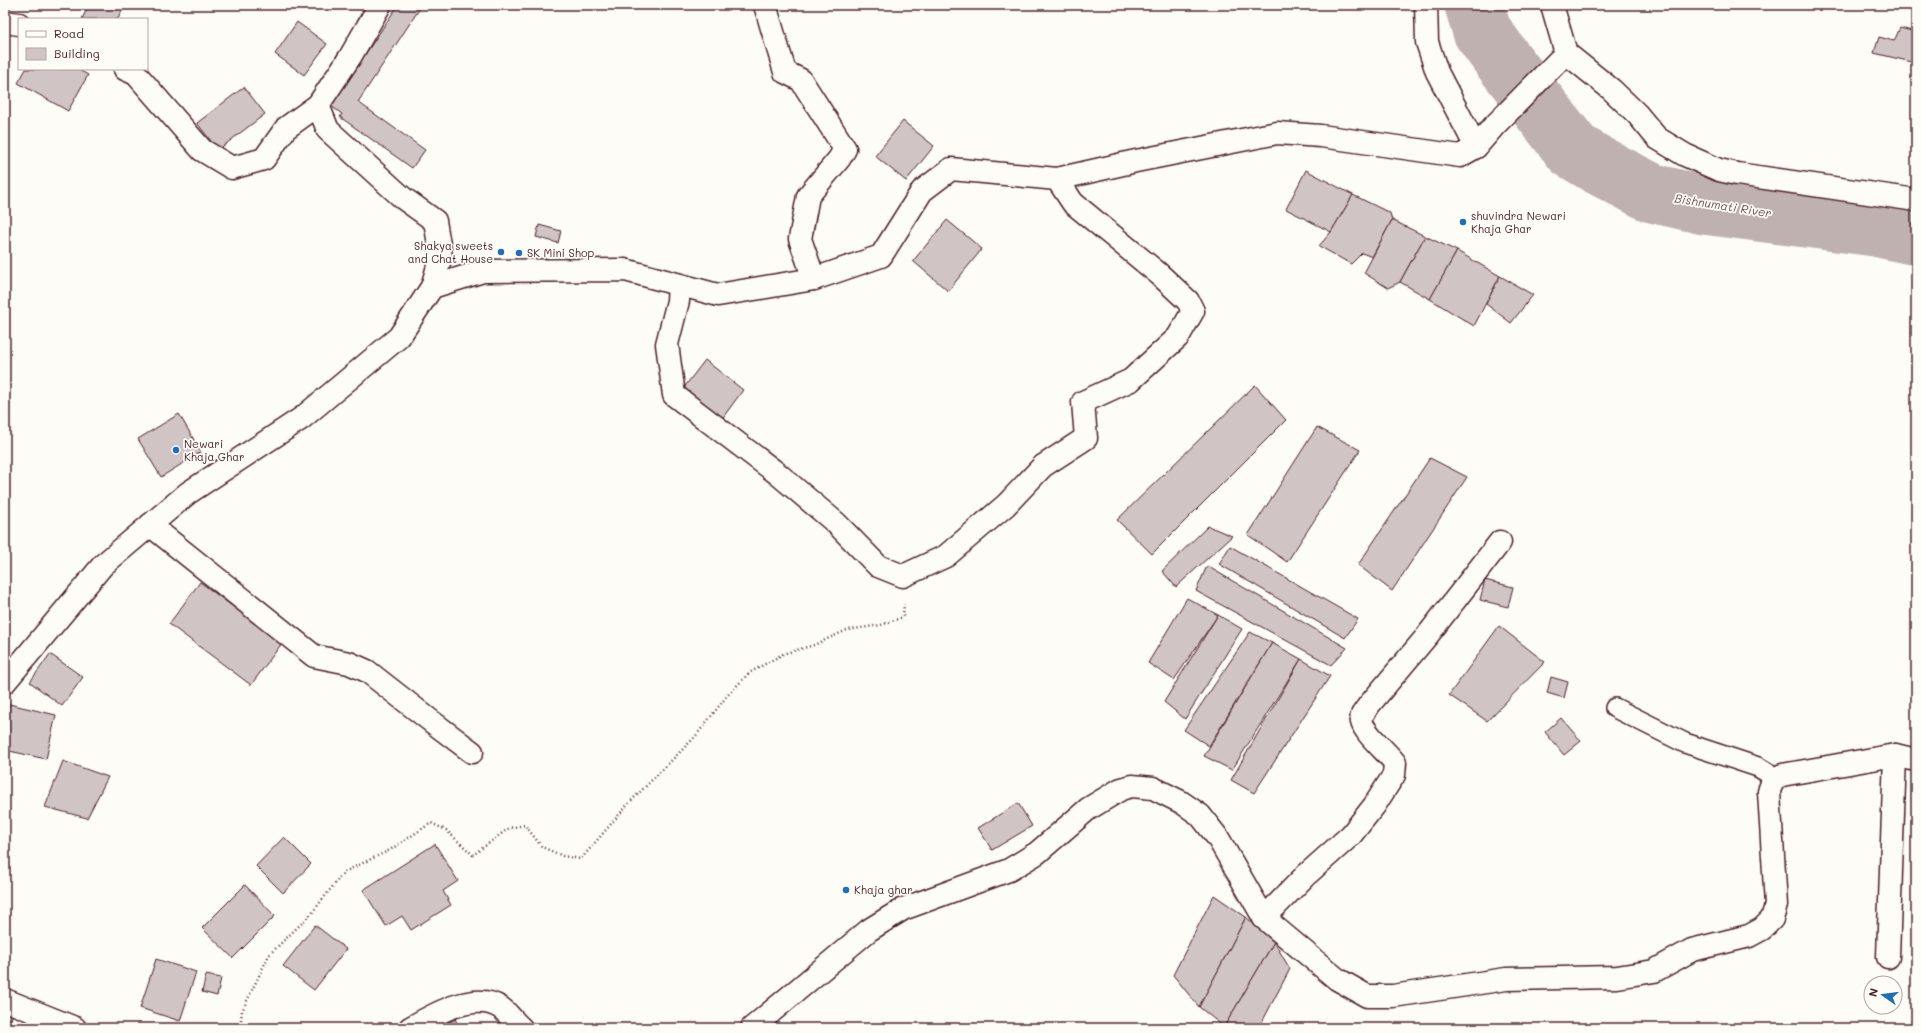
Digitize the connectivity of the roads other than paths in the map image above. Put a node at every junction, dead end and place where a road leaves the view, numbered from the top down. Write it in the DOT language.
graph roads {
  1 [pos="380,5"];
  2 [pos="765,5"];
  3 [pos="1426,5"];
  4 [pos="1552,5"];
  5 [pos="5,22"];
  6 [pos="18,24"];
  7 [pos="1566,53"];
  8 [pos="127,70"];
  9 [pos="318,105"];
  10 [pos="1476,147"];
  11 [pos="1057,179"];
  12 [pos="1916,200"];
  13 [pos="814,279"];
  14 [pos="679,285"];
  15 [pos="432,287"];
  16 [pos="150,525"];
  17 [pos="1500,542"];
  18 [pos="5,682"];
  19 [pos="1615,708"];
  20 [pos="472,752"];
  21 [pos="1895,755"];
  22 [pos="1916,760"];
  23 [pos="1776,778"];
  24 [pos="1264,918"];
  25 [pos="1888,956"];
  26 [pos="5,1000"];
  27 [pos="75,1028"];
  28 [pos="410,1028"];
  29 [pos="520,1028"];
  30 [pos="752,1028"];
  1 -- 9 [label="street"];
  2 -- 13 [label="street"];
  3 -- 10 [label="street"];
  4 -- 7 [label="street"];
  5 -- 6 [label="street"];
  7 -- 10 [label="street"];
  7 -- 12 [label="street"];
  8 -- 9 [label="street"];
  9 -- 15 [label="street"];
  10 -- 11 [label="street"];
  11 -- 13 [label="street"];
  11 -- 14 [label="street"];
  13 -- 14 [label="street"];
  14 -- 15 [label="street"];
  15 -- 16 [label="street"];
  16 -- 18 [label="street"];
  16 -- 20 [label="street"];
  17 -- 24 [label="street"];
  19 -- 23 [label="lane"];
  21 -- 22 [label="street"];
  21 -- 23 [label="street"];
  21 -- 25 [label="street"];
  23 -- 24 [label="street"];
  24 -- 30 [label="street"];
  26 -- 27 [label="street"];
  28 -- 29 [label="street"];
}
